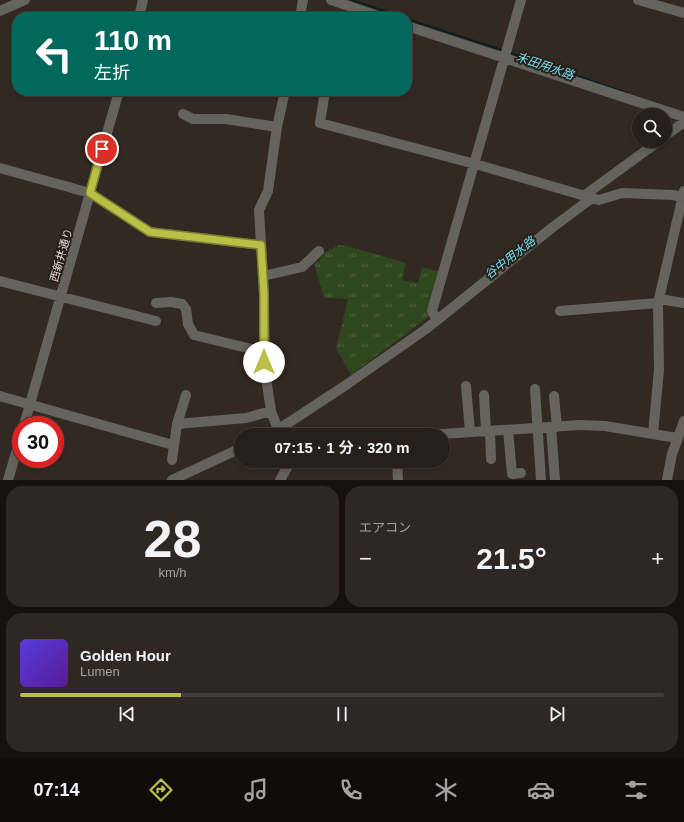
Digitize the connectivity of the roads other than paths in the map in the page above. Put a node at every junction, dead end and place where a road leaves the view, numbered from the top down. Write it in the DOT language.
graph roads {
  1 [pos="25,0"];
  2 [pos="143,0"];
  3 [pos="303,0"];
  4 [pos="331,0"];
  5 [pos="521,0"];
  6 [pos="638,0"];
  7 [pos="0,10"];
  8 [pos="140,12"];
  9 [pos="301,12"];
  10 [pos="366,12"];
  11 [pos="684,13"];
  12 [pos="412,28"];
  13 [pos="504,57"];
  14 [pos="117,96"];
  15 [pos="284,96"];
  16 [pos="324,96"];
  17 [pos="183,114"];
  18 [pos="684,117"];
  19 [pos="684,122"];
  20 [pos="277,127"];
  21 [pos="672,131"];
  22 [pos="650,148"];
  23 [pos="475,164"];
  24 [pos="0,168"];
  25 [pos="90,193"];
  26 [pos="683,194"];
  27 [pos="589,197"];
  28 [pos="261,245"];
  29 [pos="319,251"];
  30 [pos="263,276"];
  31 [pos="0,281"];
  32 [pos="61,298"];
  33 [pos="658,301"];
  34 [pos="156,303"];
  35 [pos="684,303"];
  36 [pos="560,311"];
  37 [pos="437,320"];
  38 [pos="156,321"];
  39 [pos="264,352"];
  40 [pos="466,386"];
  41 [pos="535,390"];
  42 [pos="186,395"];
  43 [pos="484,395"];
  44 [pos="0,396"];
  45 [pos="554,396"];
  46 [pos="31,404"];
  47 [pos="271,411"];
  48 [pos="27,416"];
  49 [pos="684,421"];
  50 [pos="177,424"];
  51 [pos="554,427"];
  52 [pos="275,428"];
  53 [pos="284,428"];
  54 [pos="538,428"];
  55 [pos="508,430"];
  56 [pos="488,431"];
  57 [pos="470,432"];
  58 [pos="450,433"];
  59 [pos="653,434"];
  60 [pos="677,438"];
  61 [pos="173,445"];
  62 [pos="234,451"];
  63 [pos="491,459"];
  64 [pos="172,460"];
  65 [pos="12,466"];
  66 [pos="287,468"];
  67 [pos="397,468"];
  68 [pos="521,473"];
  69 [pos="8,480"];
  70 [pos="172,480"];
  71 [pos="280,480"];
  72 [pos="398,480"];
  73 [pos="541,480"];
  74 [pos="555,480"];
  75 [pos="667,480"];
  1 -- 7 [label="street"];
  2 -- 8 [label="street"];
  3 -- 9 [label="street"];
  4 -- 10 [label="street"];
  5 -- 13 [label="street"];
  6 -- 11 [label="street"];
  12 -- 13 [label="street"];
  13 -- 18 [label="street"];
  13 -- 23 [label="street"];
  14 -- 25 [label="street, 西新井通り"];
  15 -- 20 [label="street"];
  16 -- 23 [label="street"];
  17 -- 20 [label="street"];
  19 -- 21 [label="street"];
  20 -- 28 [label="street"];
  22 -- 27 [label="street"];
  23 -- 27 [label="street"];
  23 -- 37 [label="street"];
  24 -- 25 [label="street"];
  25 -- 28 [label="street"];
  25 -- 32 [label="street, 西新井通り"];
  26 -- 27 [label="street"];
  26 -- 33 [label="street"];
  27 -- 37 [label="street"];
  28 -- 30 [label="street"];
  29 -- 30 [label="street"];
  30 -- 39 [label="street"];
  31 -- 32 [label="street"];
  32 -- 38 [label="street"];
  32 -- 46 [label="street, 西新井通り"];
  33 -- 35 [label="street"];
  33 -- 36 [label="street"];
  33 -- 59 [label="street"];
  34 -- 39 [label="street"];
  37 -- 53 [label="street"];
  39 -- 47 [label="street"];
  40 -- 57 [label="street"];
  41 -- 54 [label="street"];
  42 -- 50 [label="street"];
  43 -- 56 [label="street"];
  44 -- 46 [label="street"];
  45 -- 51 [label="street"];
  46 -- 48 [label="street, 西新井通り"];
  46 -- 61 [label="street"];
  47 -- 50 [label="street"];
  47 -- 52 [label="street"];
  49 -- 60 [label="street"];
  50 -- 61 [label="street"];
  51 -- 54 [label="street"];
  51 -- 59 [label="street"];
  51 -- 74 [label="street"];
  54 -- 55 [label="street"];
  54 -- 73 [label="street"];
  55 -- 56 [label="street"];
  55 -- 68 [label="street"];
  56 -- 57 [label="street"];
  56 -- 63 [label="street"];
  57 -- 58 [label="street"];
  59 -- 60 [label="street"];
  60 -- 75 [label="street"];
  61 -- 64 [label="street"];
  62 -- 70 [label="street"];
  65 -- 69 [label="street"];
  66 -- 71 [label="street"];
  67 -- 72 [label="street"];
}
